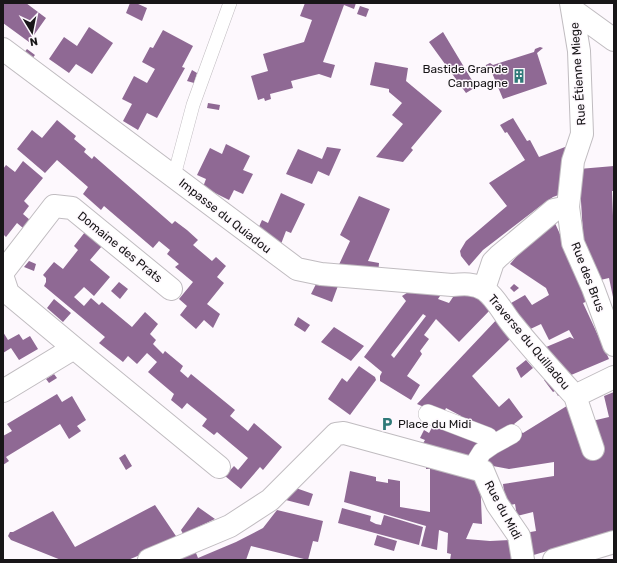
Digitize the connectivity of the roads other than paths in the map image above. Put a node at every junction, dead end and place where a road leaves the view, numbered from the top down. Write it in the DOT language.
graph roads {
  1 [pos="230,3"];
  2 [pos="574,6"];
  3 [pos="614,40"];
  4 [pos="3,49"];
  5 [pos="174,176"];
  6 [pos="568,207"];
  7 [pos="3,272"];
  8 [pos="3,278"];
  9 [pos="484,289"];
  10 [pos="171,290"];
  11 [pos="614,345"];
  12 [pos="74,348"];
  13 [pos="614,377"];
  14 [pos="3,390"];
  15 [pos="575,396"];
  16 [pos="428,414"];
  17 [pos="512,434"];
  18 [pos="492,445"];
  19 [pos="593,449"];
  20 [pos="219,467"];
  21 [pos="472,468"];
  22 [pos="614,542"];
  23 [pos="148,560"];
  24 [pos="523,560"];
  25 [pos="554,560"];
  1 -- 5 [label="lane"];
  2 -- 3 [label="street"];
  2 -- 6 [label="street, Rue Étienne Miege"];
  4 -- 5 [label="street, Impasse du Quiadou"];
  5 -- 9 [label="street, Impasse du Quiadou"];
  6 -- 9 [label="street"];
  6 -- 11 [label="street, Rue des Brus"];
  7 -- 10 [label="street, Domaine des Prats"];
  8 -- 12 [label="street"];
  9 -- 15 [label="street, Traverse du Quilladou"];
  12 -- 14 [label="street"];
  12 -- 20 [label="street"];
  13 -- 15 [label="street"];
  15 -- 19 [label="street"];
  16 -- 18 [label="street"];
  17 -- 18 [label="street"];
  18 -- 21 [label="street"];
  21 -- 23 [label="street, Rue du Midi"];
  21 -- 24 [label="street, Rue du Midi"];
  22 -- 25 [label="street"];
}
